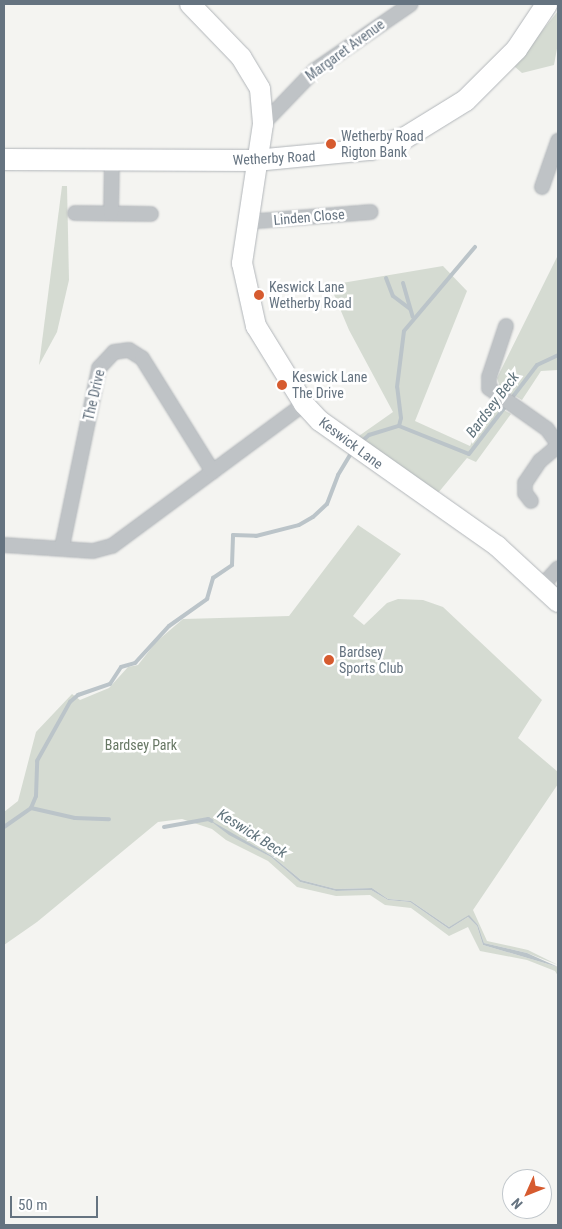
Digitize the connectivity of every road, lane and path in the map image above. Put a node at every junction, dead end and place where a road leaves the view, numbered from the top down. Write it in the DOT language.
graph roads {
  1 [pos="190,4"];
  2 [pos="411,4"];
  3 [pos="546,4"];
  4 [pos="263,124"];
  5 [pos="558,141"];
  6 [pos="4,160"];
  7 [pos="112,160"];
  8 [pos="255,160"];
  9 [pos="542,187"];
  10 [pos="371,212"];
  11 [pos="75,213"];
  12 [pos="111,214"];
  13 [pos="151,214"];
  14 [pos="246,222"];
  15 [pos="506,326"];
  16 [pos="304,404"];
  17 [pos="558,445"];
  18 [pos="213,472"];
  19 [pos="531,500"];
  20 [pos="4,545"];
  21 [pos="62,547"];
  22 [pos="558,568"];
  23 [pos="542,586"];
  24 [pos="558,602"];
  1 -- 4 [label="street, Keswick Lane"];
  2 -- 4 [label="street, Margaret Avenue"];
  3 -- 8 [label="main road, Wetherby Road"];
  4 -- 8 [label="street, Keswick Lane"];
  5 -- 9 [label="street"];
  6 -- 7 [label="main road, Wetherby Road"];
  7 -- 8 [label="main road, Wetherby Road"];
  7 -- 12 [label="street"];
  8 -- 14 [label="street, Keswick Lane"];
  10 -- 14 [label="street, Linden Close"];
  11 -- 12 [label="street"];
  12 -- 13 [label="street"];
  14 -- 16 [label="street, Keswick Lane"];
  15 -- 17 [label="street"];
  16 -- 18 [label="street"];
  16 -- 23 [label="street, Keswick Lane"];
  17 -- 19 [label="street"];
  18 -- 21 [label="street"];
  18 -- 21 [label="street, The Drive"];
  20 -- 21 [label="street"];
  22 -- 23 [label="street"];
  23 -- 24 [label="street, Keswick Lane"];
}
